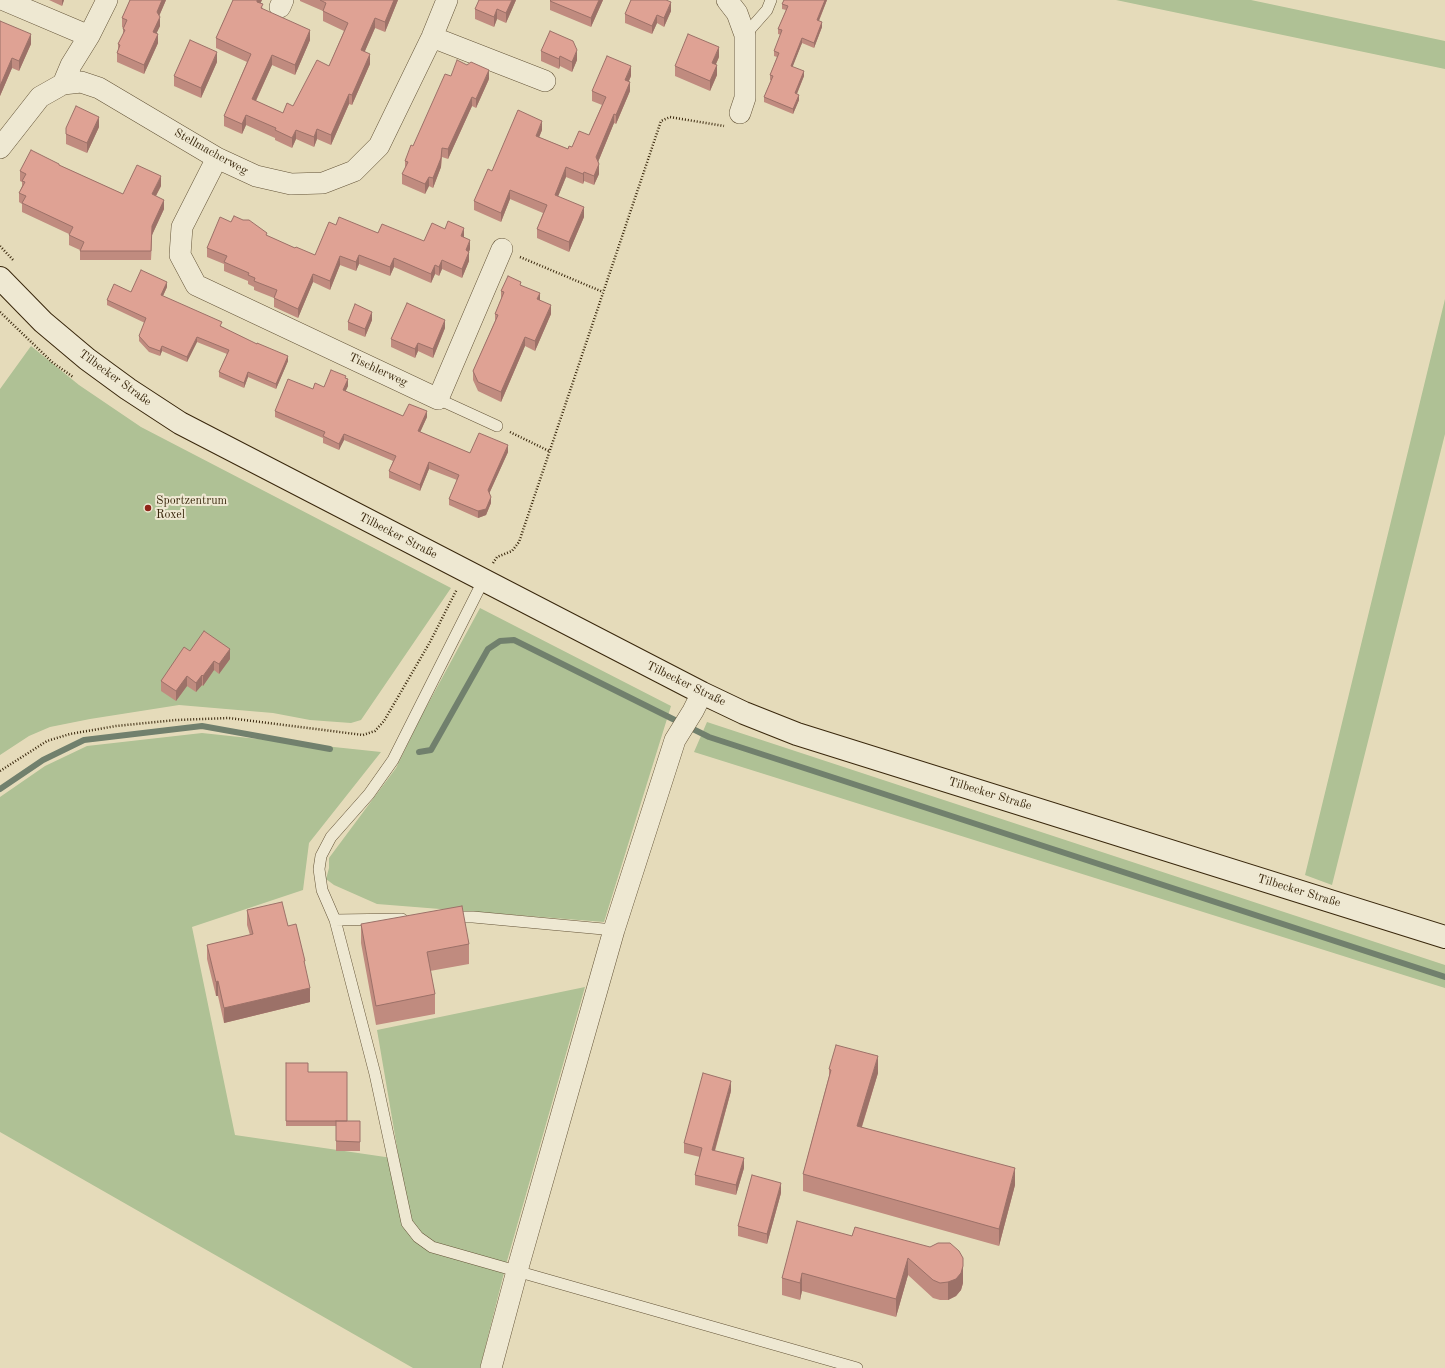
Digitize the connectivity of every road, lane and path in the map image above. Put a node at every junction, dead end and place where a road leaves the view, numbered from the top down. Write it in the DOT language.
graph roads {
  1 [pos="4,0"];
  2 [pos="107,0"];
  3 [pos="447,0"];
  4 [pos="726,0"];
  5 [pos="771,0"];
  6 [pos="745,35"];
  7 [pos="89,36"];
  8 [pos="432,37"];
  9 [pos="545,81"];
  10 [pos="63,84"];
  11 [pos="740,113"];
  12 [pos="0,148"];
  13 [pos="217,158"];
  14 [pos="0,246"];
  15 [pos="502,249"];
  16 [pos="16,263"];
  17 [pos="0,278"];
  18 [pos="602,292"];
  19 [pos="438,399"];
  20 [pos="497,426"];
  21 [pos="550,451"];
  22 [pos="484,581"];
  23 [pos="459,586"];
  24 [pos="702,693"];
  25 [pos="0,771"];
  26 [pos="412,918"];
  27 [pos="435,918"];
  28 [pos="335,920"];
  29 [pos="614,930"];
  30 [pos="1445,937"];
  31 [pos="517,1270"];
  32 [pos="491,1368"];
  33 [pos="858,1368"];
  1 -- 7 [label="street"];
  2 -- 7 [label="street"];
  3 -- 8 [label="street, Stellmacherweg"];
  4 -- 6 [label="street"];
  5 -- 6 [label="lane"];
  6 -- 11 [label="street"];
  7 -- 10 [label="street"];
  8 -- 9 [label="street"];
  8 -- 13 [label="street, Stellmacherweg"];
  10 -- 12 [label="street"];
  10 -- 13 [label="street, Stellmacherweg"];
  11 -- 18 [label="path"];
  13 -- 19 [label="street, Tischlerweg"];
  14 -- 16 [label="path"];
  15 -- 18 [label="path"];
  15 -- 19 [label="street"];
  17 -- 22 [label="main road, Tilbecker Straße"];
  18 -- 21 [label="path"];
  19 -- 20 [label="lane"];
  20 -- 21 [label="path"];
  21 -- 22 [label="path"];
  22 -- 24 [label="main road, Tilbecker Straße"];
  22 -- 28 [label="lane"];
  23 -- 25 [label="path"];
  24 -- 29 [label="street"];
  24 -- 30 [label="main road, Tilbecker Straße"];
  26 -- 28 [label="lane"];
  27 -- 29 [label="lane"];
  28 -- 31 [label="lane"];
  29 -- 31 [label="street"];
  31 -- 32 [label="street"];
  31 -- 33 [label="lane"];
}
